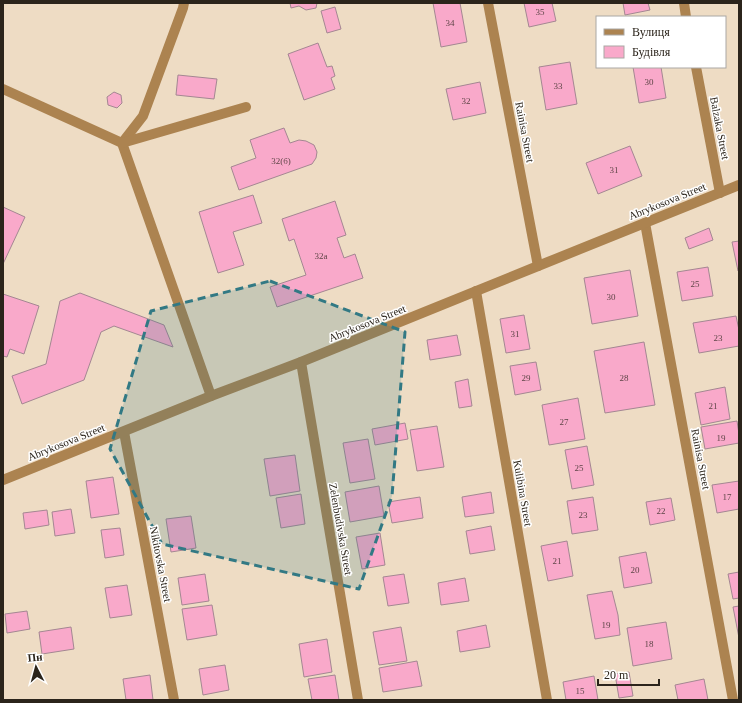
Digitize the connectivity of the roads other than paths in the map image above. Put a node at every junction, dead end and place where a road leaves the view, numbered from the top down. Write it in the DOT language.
graph roads {
  1 [pos="184,3"];
  2 [pos="488,3"];
  3 [pos="684,3"];
  4 [pos="686,16"];
  5 [pos="696,68"];
  6 [pos="3,89"];
  7 [pos="246,107"];
  8 [pos="122,143"];
  9 [pos="739,185"];
  10 [pos="720,193"];
  11 [pos="645,223"];
  12 [pos="538,266"];
  13 [pos="476,291"];
  14 [pos="301,362"];
  15 [pos="212,396"];
  16 [pos="124,432"];
  17 [pos="3,480"];
  18 [pos="174,700"];
  19 [pos="358,700"];
  20 [pos="546,700"];
  21 [pos="733,700"];
  1 -- 8 [label="street"];
  2 -- 12 [label="street, Rainisa Street"];
  3 -- 4 [label="street"];
  5 -- 10 [label="street, Balzaka Street"];
  6 -- 8 [label="street"];
  7 -- 8 [label="street"];
  8 -- 15 [label="street"];
  9 -- 10 [label="street, Abrykosova Street"];
  10 -- 11 [label="street, Abrykosova Street"];
  11 -- 12 [label="street, Abrykosova Street"];
  11 -- 21 [label="street, Rainisa Street"];
  12 -- 13 [label="street, Abrykosova Street"];
  13 -- 14 [label="street, Abrykosova Street"];
  13 -- 20 [label="street, Kulibina Street"];
  14 -- 15 [label="street, Abrykosova Street"];
  14 -- 19 [label="street, Zelenbudivska Street"];
  15 -- 16 [label="street, Abrykosova Street"];
  16 -- 17 [label="street, Abrykosova Street"];
  16 -- 18 [label="street, Nikitovska Street"];
}
